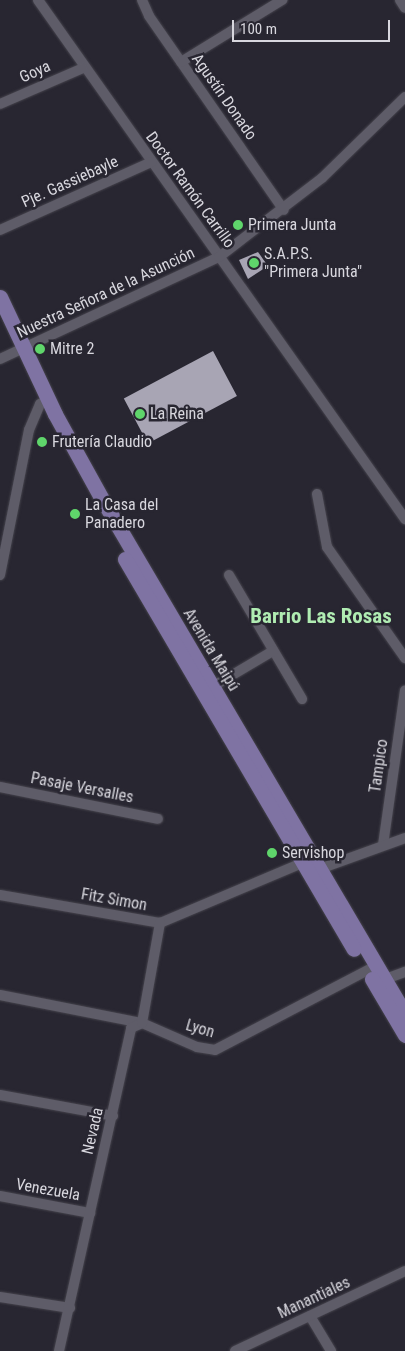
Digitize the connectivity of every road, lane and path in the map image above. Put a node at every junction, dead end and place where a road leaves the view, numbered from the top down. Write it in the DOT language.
graph roads {
  1 [pos="38,0"];
  2 [pos="142,0"];
  3 [pos="282,0"];
  4 [pos="400,0"];
  5 [pos="405,8"];
  6 [pos="181,62"];
  7 [pos="83,68"];
  8 [pos="405,96"];
  9 [pos="0,104"];
  10 [pos="151,162"];
  11 [pos="284,210"];
  12 [pos="0,230"];
  13 [pos="219,257"];
  14 [pos="0,297"];
  15 [pos="0,321"];
  16 [pos="19,350"];
  17 [pos="0,359"];
  18 [pos="44,402"];
  19 [pos="317,494"];
  20 [pos="405,519"];
  21 [pos="0,575"];
  22 [pos="228,575"];
  23 [pos="273,651"];
  24 [pos="405,658"];
  25 [pos="208,689"];
  26 [pos="405,691"];
  27 [pos="302,699"];
  28 [pos="0,787"];
  29 [pos="158,819"];
  30 [pos="405,838"];
  31 [pos="383,846"];
  32 [pos="310,868"];
  33 [pos="0,895"];
  34 [pos="160,924"];
  35 [pos="405,972"];
  36 [pos="376,975"];
  37 [pos="0,995"];
  38 [pos="405,1014"];
  39 [pos="142,1023"];
  40 [pos="405,1035"];
  41 [pos="0,1095"];
  42 [pos="112,1116"];
  43 [pos="0,1196"];
  44 [pos="90,1212"];
  45 [pos="405,1271"];
  46 [pos="0,1297"];
  47 [pos="70,1308"];
  48 [pos="310,1316"];
  49 [pos="59,1351"];
  50 [pos="235,1351"];
  51 [pos="331,1351"];
  1 -- 7 [label="street, Doctor Ramón Carrillo"];
  2 -- 6 [label="street, Agustín Donado"];
  3 -- 6 [label="street"];
  4 -- 5 [label="street"];
  6 -- 11 [label="street, Agustín Donado"];
  7 -- 9 [label="street, Goya"];
  7 -- 10 [label="street, Doctor Ramón Carrillo"];
  8 -- 11 [label="street, Nuestra Señora de la Asunción"];
  10 -- 12 [label="street, Pje. Gassiebayle"];
  10 -- 13 [label="street, Doctor Ramón Carrillo"];
  11 -- 13 [label="street, Nuestra Señora de la Asunción"];
  13 -- 16 [label="street, Nuestra Señora de la Asunción"];
  13 -- 20 [label="street, Doctor Ramón Carrillo"];
  14 -- 16 [label="main road, Avenida Maipú"];
  15 -- 16 [label="main road, Avenida Maipú"];
  16 -- 17 [label="street, Nuestra Señora de la Asunción"];
  16 -- 18 [label="main road, Avenida Maipú"];
  18 -- 21 [label="street"];
  18 -- 25 [label="main road, Avenida Maipú"];
  19 -- 24 [label="street"];
  22 -- 23 [label="street"];
  23 -- 25 [label="street"];
  23 -- 27 [label="street"];
  25 -- 32 [label="main road, Avenida Maipú"];
  26 -- 31 [label="street, Tampico"];
  28 -- 29 [label="street, Pasaje Versalles"];
  30 -- 31 [label="street, Fitz Simon"];
  31 -- 32 [label="street, Fitz Simon"];
  32 -- 34 [label="street, Fitz Simon"];
  32 -- 36 [label="main road, Avenida Maipú"];
  33 -- 34 [label="street, Fitz Simon"];
  34 -- 39 [label="street, Nevada"];
  35 -- 36 [label="street, Lyon"];
  36 -- 38 [label="main road, Avenida Maipú"];
  36 -- 39 [label="street, Lyon"];
  36 -- 40 [label="main road, Avenida Maipú"];
  37 -- 39 [label="street, Lyon"];
  39 -- 42 [label="street, Nevada"];
  41 -- 42 [label="street"];
  42 -- 44 [label="street, Nevada"];
  43 -- 44 [label="street, Venezuela"];
  44 -- 47 [label="street, Nevada"];
  45 -- 48 [label="street, Manantiales"];
  46 -- 47 [label="street"];
  47 -- 49 [label="street, Nevada"];
  48 -- 50 [label="street, Manantiales"];
  48 -- 51 [label="street"];
}
